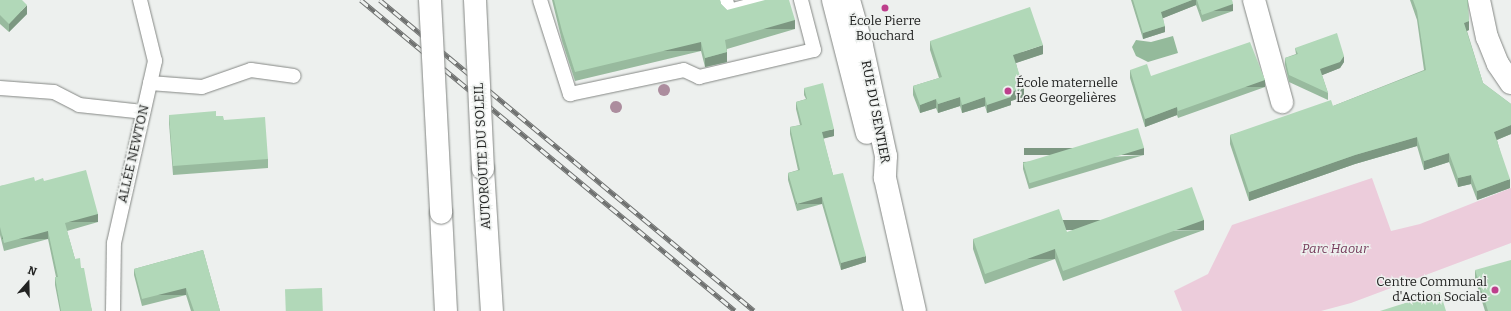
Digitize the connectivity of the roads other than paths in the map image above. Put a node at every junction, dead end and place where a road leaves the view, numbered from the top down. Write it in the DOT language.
graph roads {
  1 [pos="140,0"];
  2 [pos="430,0"];
  3 [pos="475,0"];
  4 [pos="540,0"];
  5 [pos="726,0"];
  6 [pos="771,0"];
  7 [pos="801,0"];
  8 [pos="833,0"];
  9 [pos="849,0"];
  10 [pos="1254,0"];
  11 [pos="1479,0"];
  12 [pos="294,76"];
  13 [pos="150,83"];
  14 [pos="1511,83"];
  15 [pos="0,88"];
  16 [pos="1282,102"];
  17 [pos="143,112"];
  18 [pos="885,178"];
  19 [pos="113,311"];
  20 [pos="446,311"];
  21 [pos="492,311"];
  22 [pos="915,311"];
  1 -- 13 [label="lane, ALLÉE NEWTON"];
  2 -- 20 [label="main road, bridge"];
  3 -- 21 [label="main road, AUTOROUTE DU SOLEIL, bridge"];
  4 -- 7 [label="lane"];
  5 -- 6 [label="lane"];
  8 -- 18 [label="main road, RUE DU SENTIER"];
  9 -- 18 [label="main road, RUE DU SENTIER"];
  10 -- 16 [label="main road"];
  11 -- 14 [label="main road"];
  12 -- 13 [label="lane"];
  13 -- 17 [label="lane, ALLÉE NEWTON"];
  15 -- 17 [label="lane"];
  17 -- 19 [label="lane, ALLÉE NEWTON"];
  18 -- 22 [label="main road, RUE DU SENTIER"];
}
